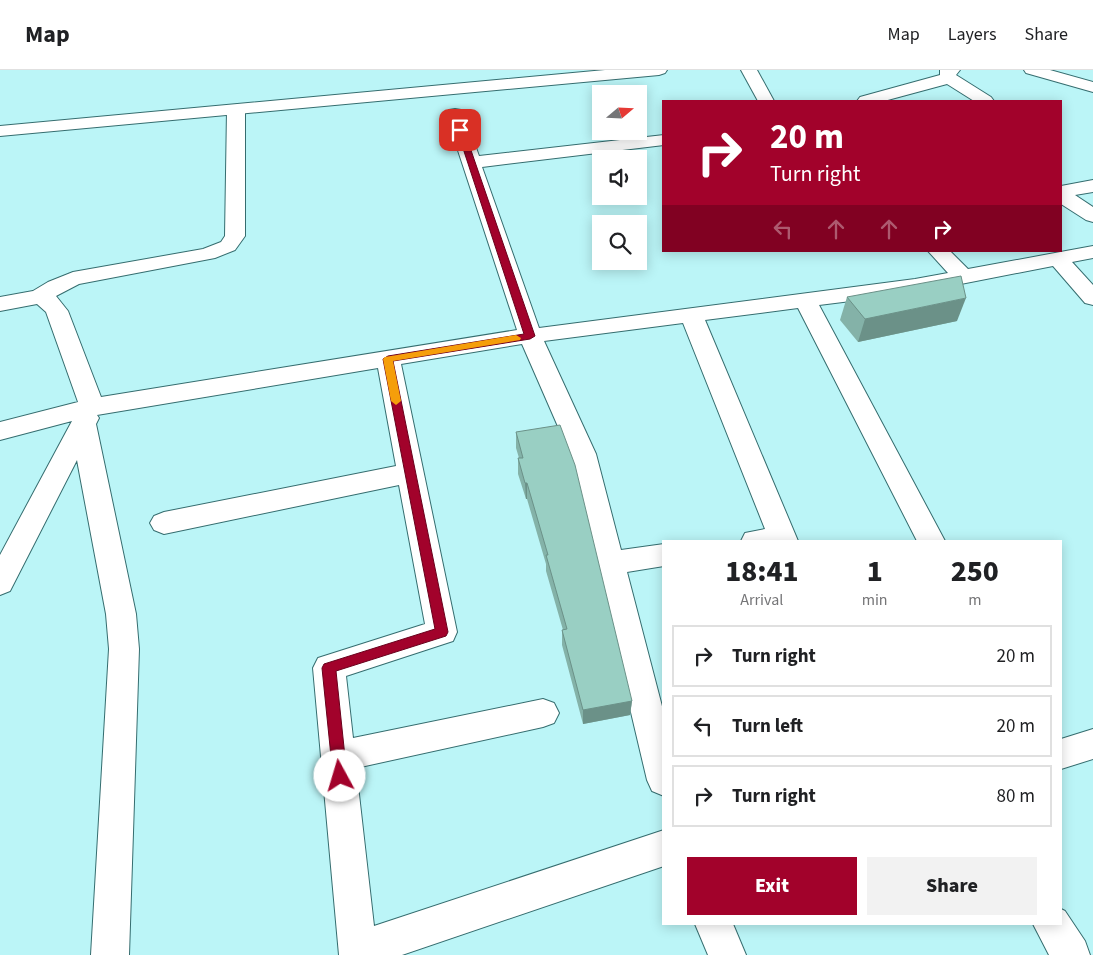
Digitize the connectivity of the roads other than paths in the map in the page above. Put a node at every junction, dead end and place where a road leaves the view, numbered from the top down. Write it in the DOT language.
graph roads {
  1 [pos="521,70"];
  2 [pos="659,70"];
  3 [pos="749,70"];
  4 [pos="1032,70"];
  5 [pos="951,74"];
  6 [pos="1093,87"];
  7 [pos="765,100"];
  8 [pos="869,100"];
  9 [pos="978,100"];
  10 [pos="236,110"];
  11 [pos="455,114"];
  12 [pos="0,117"];
  13 [pos="0,131"];
  14 [pos="662,140"];
  15 [pos="471,163"];
  16 [pos="1093,186"];
  17 [pos="1062,193"];
  18 [pos="1062,194"];
  19 [pos="1093,216"];
  20 [pos="939,252"];
  21 [pos="1093,252"];
  22 [pos="1045,257"];
  23 [pos="963,276"];
  24 [pos="39,297"];
  25 [pos="1093,298"];
  26 [pos="805,300"];
  27 [pos="0,304"];
  28 [pos="691,315"];
  29 [pos="530,336"];
  30 [pos="388,359"];
  31 [pos="88,416"];
  32 [pos="0,431"];
  33 [pos="410,473"];
  34 [pos="164,523"];
  35 [pos="12,538"];
  36 [pos="783,539"];
  37 [pos="769,540"];
  38 [pos="930,540"];
  39 [pos="662,555"];
  40 [pos="610,563"];
  41 [pos="0,583"];
  42 [pos="543,713"];
  43 [pos="1093,744"];
  44 [pos="1062,754"];
  45 [pos="338,756"];
  46 [pos="662,772"];
  47 [pos="662,849"];
  48 [pos="714,925"];
  49 [pos="1053,925"];
  50 [pos="357,953"];
  51 [pos="110,955"];
  52 [pos="727,955"];
  53 [pos="1071,955"];
  1 -- 12 [label="street"];
  2 -- 10 [label="street"];
  3 -- 7 [label="street"];
  4 -- 6 [label="street"];
  5 -- 8 [label="street"];
  5 -- 9 [label="street"];
  10 -- 13 [label="street"];
  10 -- 24 [label="street"];
  11 -- 15 [label="street"];
  14 -- 15 [label="street"];
  15 -- 29 [label="street"];
  16 -- 17 [label="street"];
  18 -- 19 [label="street"];
  20 -- 23 [label="street"];
  21 -- 22 [label="street"];
  22 -- 23 [label="street"];
  22 -- 25 [label="street"];
  23 -- 26 [label="street"];
  24 -- 27 [label="street"];
  24 -- 31 [label="street"];
  26 -- 28 [label="street"];
  26 -- 38 [label="street"];
  28 -- 29 [label="street"];
  28 -- 36 [label="street"];
  29 -- 30 [label="street"];
  29 -- 40 [label="street"];
  30 -- 31 [label="street"];
  30 -- 33 [label="street"];
  31 -- 32 [label="street"];
  31 -- 35 [label="street"];
  31 -- 51 [label="street"];
  33 -- 34 [label="street"];
  33 -- 45 [label="street"];
  35 -- 41 [label="street"];
  36 -- 37 [label="street"];
  39 -- 40 [label="street"];
  40 -- 46 [label="street"];
  42 -- 45 [label="street"];
  43 -- 44 [label="street"];
  45 -- 50 [label="street"];
  47 -- 50 [label="street"];
  48 -- 52 [label="street"];
  49 -- 53 [label="street"];
}
